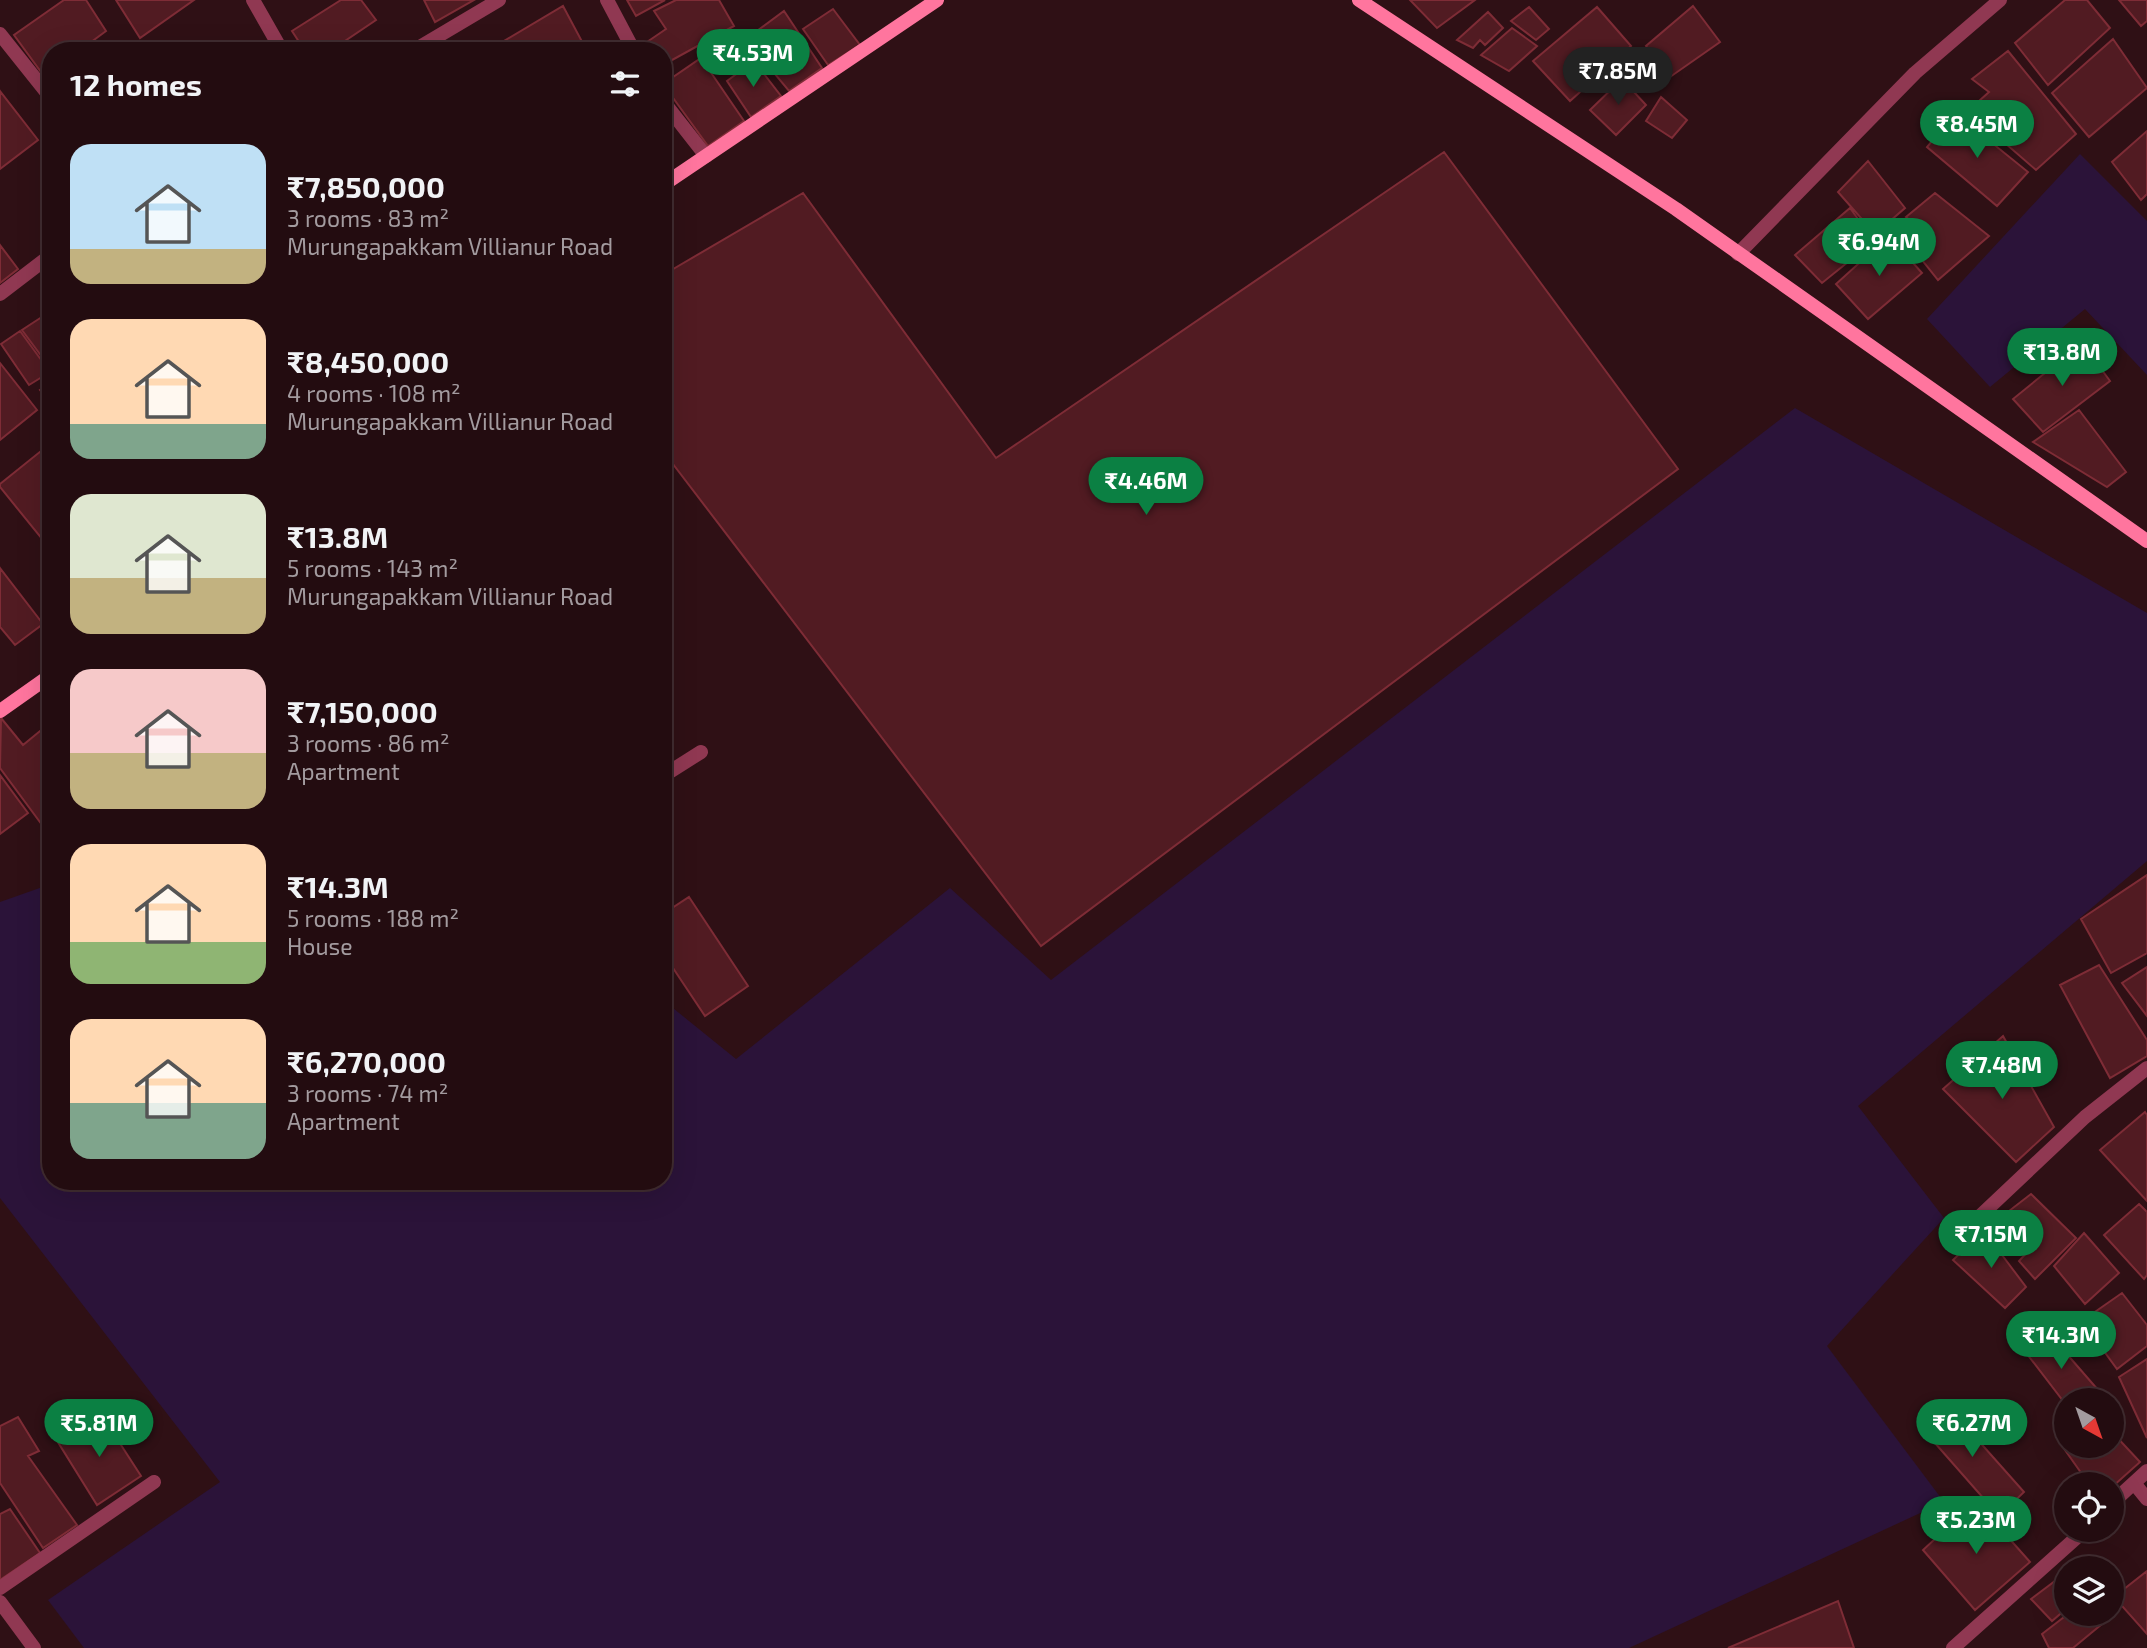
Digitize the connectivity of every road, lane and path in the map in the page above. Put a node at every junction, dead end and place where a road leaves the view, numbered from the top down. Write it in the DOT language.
graph roads {
  1 [pos="253,0"];
  2 [pos="499,0"];
  3 [pos="607,0"];
  4 [pos="937,0"];
  5 [pos="1359,0"];
  6 [pos="2000,0"];
  7 [pos="0,34"];
  8 [pos="277,42"];
  9 [pos="428,42"];
  10 [pos="629,42"];
  11 [pos="42,87"];
  12 [pos="672,113"];
  13 [pos="706,156"];
  14 [pos="672,179"];
  15 [pos="1738,254"];
  16 [pos="42,262"];
  17 [pos="0,294"];
  18 [pos="2147,541"];
  19 [pos="42,682"];
  20 [pos="0,712"];
  21 [pos="701,752"];
  22 [pos="672,770"];
  23 [pos="2147,1068"];
  24 [pos="1979,1217"];
  25 [pos="2147,1471"];
  26 [pos="154,1482"];
  27 [pos="2134,1483"];
  28 [pos="2124,1492"];
  29 [pos="2147,1499"];
  30 [pos="2072,1542"];
  31 [pos="0,1588"];
  32 [pos="0,1602"];
  33 [pos="34,1648"];
  34 [pos="1953,1648"];
  1 -- 8 [label="street"];
  2 -- 9 [label="street"];
  3 -- 10 [label="street"];
  4 -- 13 [label="main road"];
  5 -- 15 [label="main road"];
  6 -- 15 [label="street"];
  7 -- 11 [label="street"];
  12 -- 13 [label="street"];
  13 -- 14 [label="main road"];
  15 -- 18 [label="main road"];
  16 -- 17 [label="street"];
  19 -- 20 [label="main road"];
  21 -- 22 [label="street"];
  23 -- 24 [label="street"];
  25 -- 27 [label="street"];
  26 -- 31 [label="street"];
  27 -- 28 [label="street"];
  27 -- 29 [label="street"];
  30 -- 34 [label="street"];
  32 -- 33 [label="street"];
}
